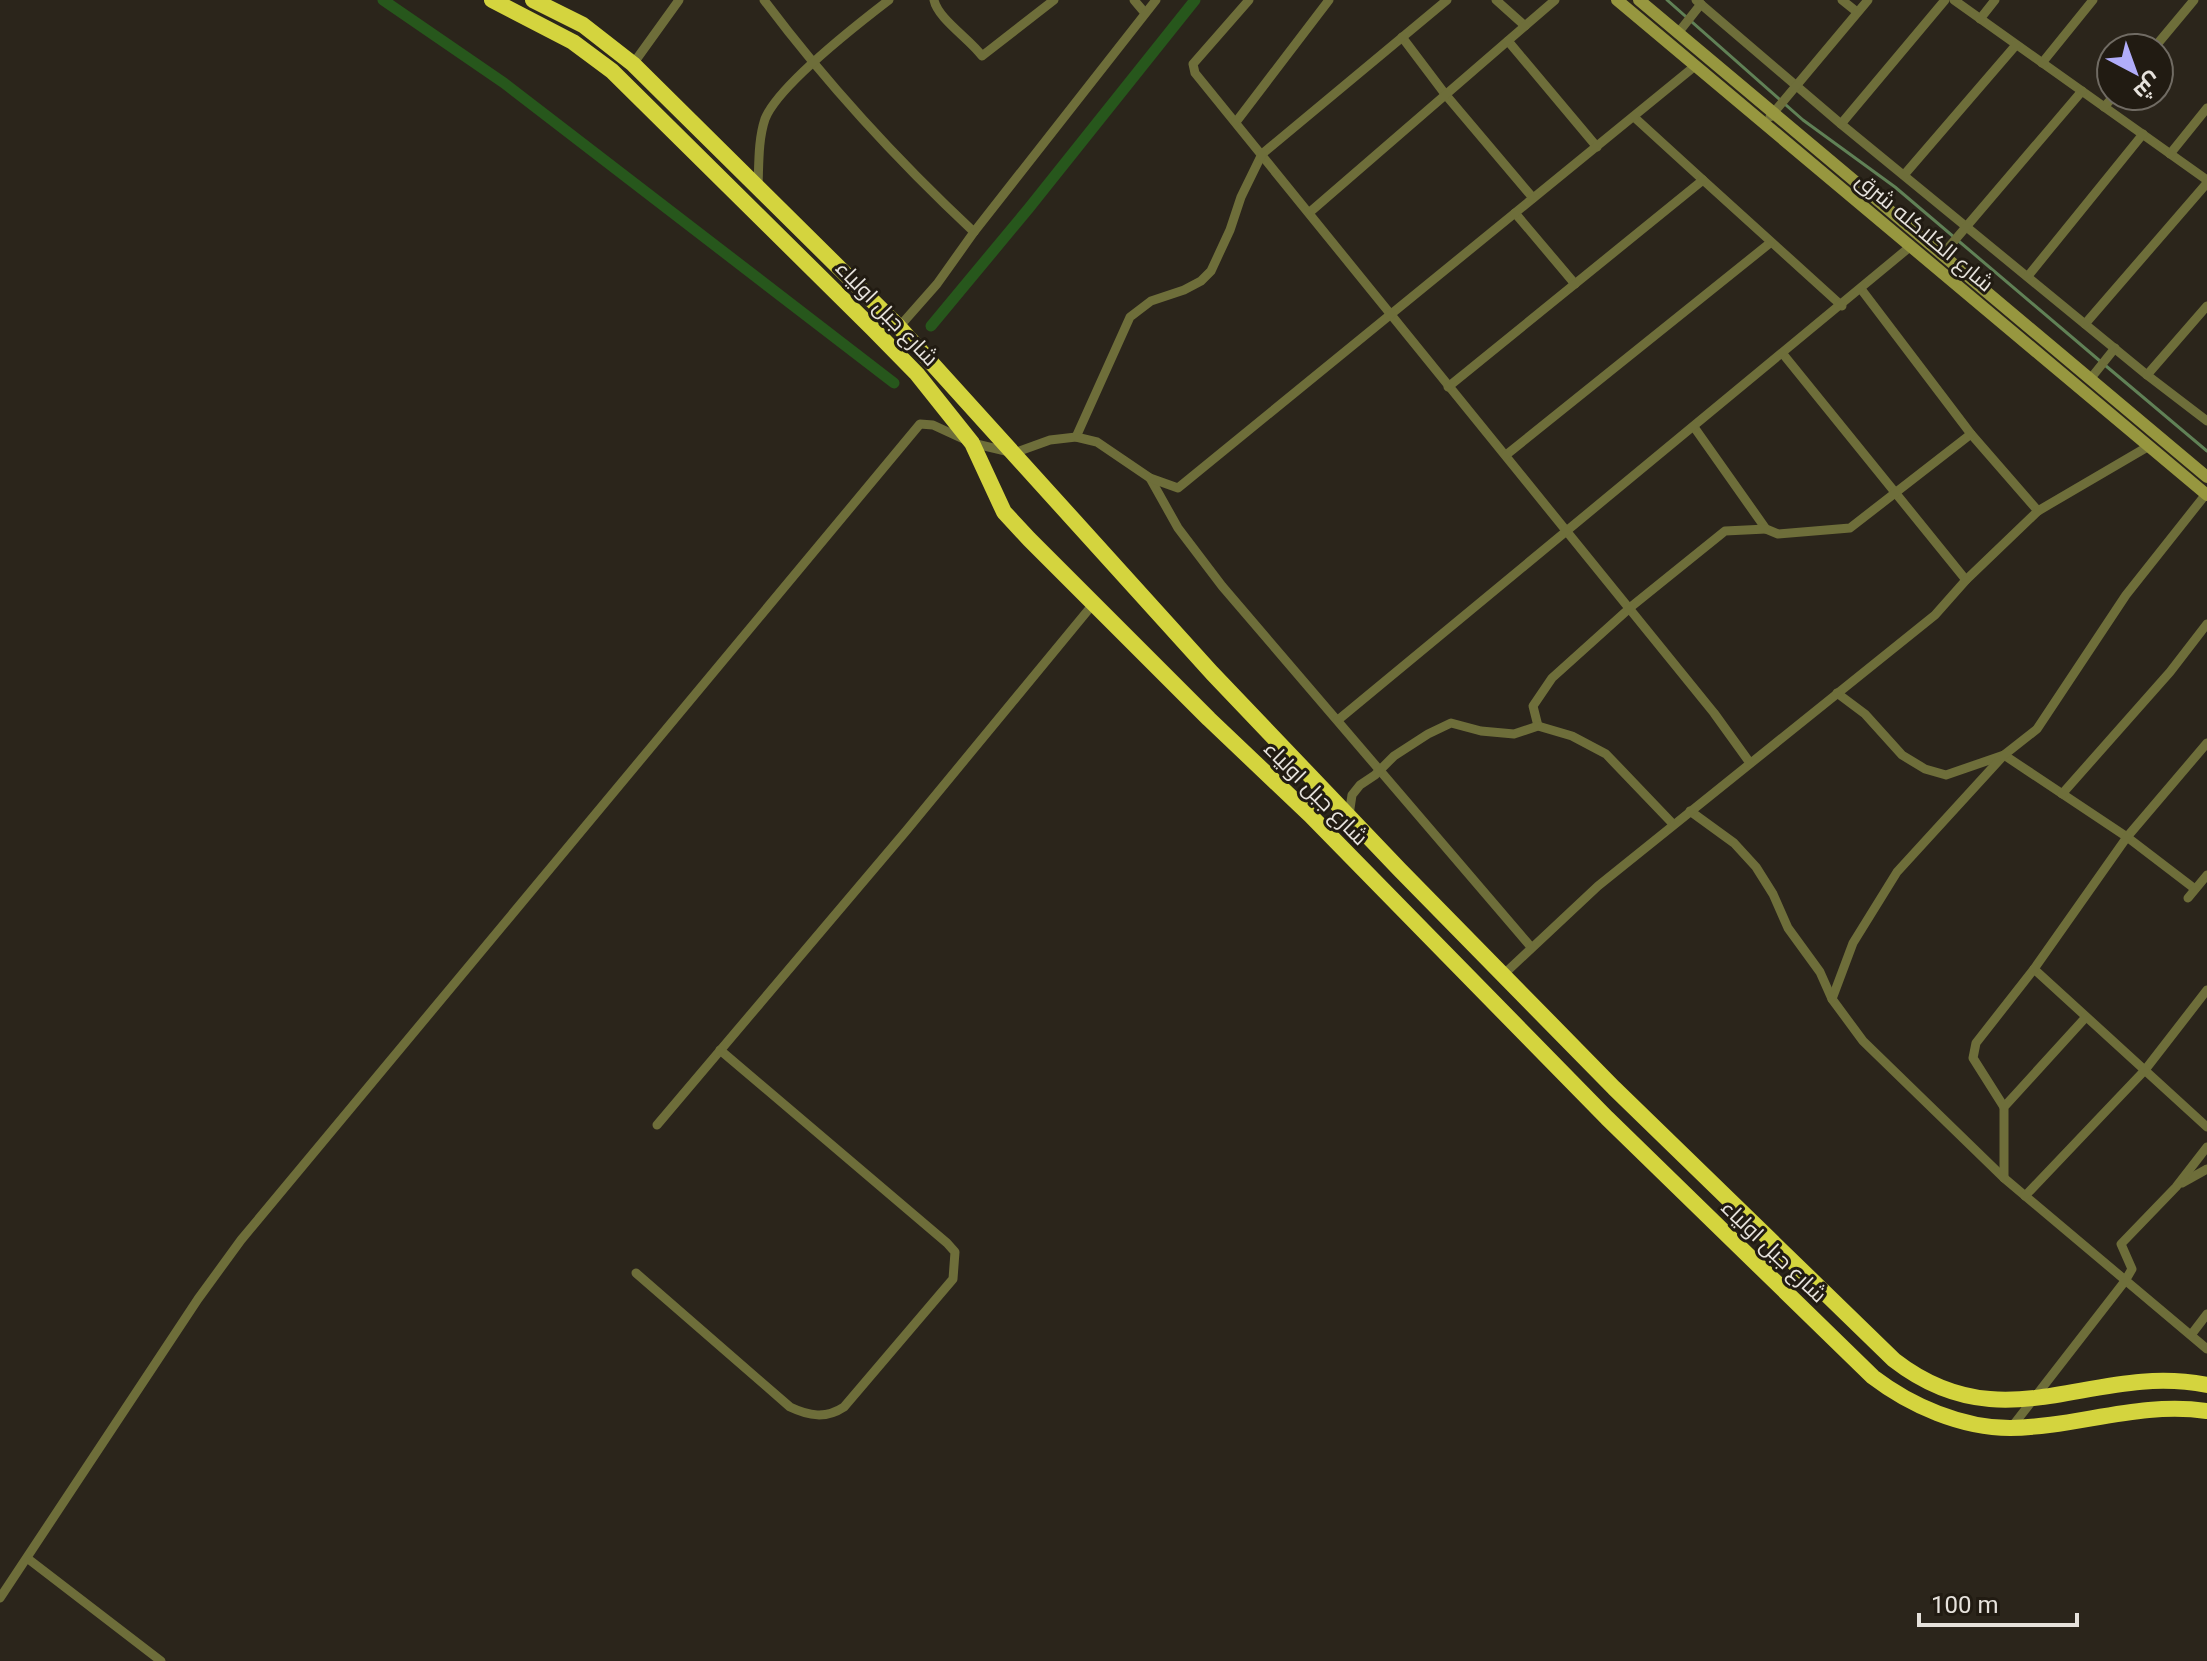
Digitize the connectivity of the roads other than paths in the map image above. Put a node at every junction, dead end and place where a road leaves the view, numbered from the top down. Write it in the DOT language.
graph roads {
  1 [pos="492,0"];
  2 [pos="679,0"];
  3 [pos="764,0"];
  4 [pos="889,0"];
  5 [pos="934,0"];
  6 [pos="1054,0"];
  7 [pos="1134,0"];
  8 [pos="1156,0"];
  9 [pos="1249,0"];
  10 [pos="1329,0"];
  11 [pos="1447,0"];
  12 [pos="1496,0"];
  13 [pos="1555,0"];
  14 [pos="1617,0"];
  15 [pos="1639,0"];
  16 [pos="1842,0"];
  17 [pos="1868,0"];
  18 [pos="1945,0"];
  19 [pos="1954,0"];
  20 [pos="1995,0"];
  21 [pos="2093,0"];
  22 [pos="2194,0"];
  23 [pos="1699,2"];
  24 [pos="539,3"];
  25 [pos="1857,12"];
  26 [pos="1145,13"];
  27 [pos="1980,19"];
  28 [pos="1525,26"];
  29 [pos="2167,32"];
  30 [pos="1678,33"];
  31 [pos="1402,37"];
  32 [pos="1508,41"];
  33 [pos="2016,45"];
  34 [pos="2042,63"];
  35 [pos="633,64"];
  36 [pos="813,64"];
  37 [pos="1695,66"];
  38 [pos="1796,85"];
  39 [pos="2082,91"];
  40 [pos="1445,94"];
  41 [pos="2095,100"];
  42 [pos="2207,108"];
  43 [pos="2111,112"];
  44 [pos="1774,113"];
  45 [pos="1634,117"];
  46 [pos="1236,122"];
  47 [pos="1841,124"];
  48 [pos="1764,125"];
  49 [pos="2143,134"];
  50 [pos="1597,147"];
  51 [pos="1262,154"];
  52 [pos="2170,154"];
  53 [pos="1904,175"];
  54 [pos="1703,180"];
  55 [pos="2207,181"];
  56 [pos="758,187"];
  57 [pos="1533,198"];
  58 [pos="1310,212"];
  59 [pos="1515,213"];
  60 [pos="1967,225"];
  61 [pos="974,232"];
  62 [pos="1770,243"];
  63 [pos="1911,246"];
  64 [pos="1943,254"];
  65 [pos="2028,276"];
  66 [pos="1575,284"];
  67 [pos="1861,289"];
  68 [pos="1842,306"];
  69 [pos="2207,306"];
  70 [pos="1388,315"];
  71 [pos="2085,324"];
  72 [pos="899,327"];
  73 [pos="2115,348"];
  74 [pos="1783,354"];
  75 [pos="2147,375"];
  76 [pos="2091,378"];
  77 [pos="1448,387"];
  78 [pos="2207,421"];
  79 [pos="1694,427"];
  80 [pos="1971,434"];
  81 [pos="1076,437"];
  82 [pos="972,443"];
  83 [pos="2149,446"];
  84 [pos="1014,453"];
  85 [pos="1506,455"];
  86 [pos="2207,477"];
  87 [pos="1150,478"];
  88 [pos="1896,494"];
  89 [pos="2207,495"];
  90 [pos="2038,511"];
  91 [pos="1766,529"];
  92 [pos="1566,532"];
  93 [pos="1966,580"];
  94 [pos="1094,603"];
  95 [pos="1629,609"];
  96 [pos="2207,624"];
  97 [pos="1837,693"];
  98 [pos="1338,720"];
  99 [pos="1538,726"];
  100 [pos="2207,743"];
  101 [pos="2004,755"];
  102 [pos="1750,763"];
  103 [pos="1381,769"];
  104 [pos="2062,794"];
  105 [pos="1690,811"];
  106 [pos="1349,815"];
  107 [pos="1673,824"];
  108 [pos="2127,837"];
  109 [pos="2207,875"];
  110 [pos="2195,889"];
  111 [pos="2188,898"];
  112 [pos="1531,947"];
  113 [pos="2034,969"];
  114 [pos="1503,975"];
  115 [pos="2207,990"];
  116 [pos="1832,999"];
  117 [pos="2086,1017"];
  118 [pos="720,1050"];
  119 [pos="2145,1070"];
  120 [pos="2004,1107"];
  121 [pos="657,1125"];
  122 [pos="2207,1127"];
  123 [pos="2207,1147"];
  124 [pos="2207,1169"];
  125 [pos="2004,1178"];
  126 [pos="2176,1187"];
  127 [pos="2025,1196"];
  128 [pos="636,1273"];
  129 [pos="2125,1281"];
  130 [pos="2207,1314"];
  131 [pos="2191,1335"];
  132 [pos="2207,1349"];
  133 [pos="2207,1385"];
  134 [pos="2035,1400"];
  135 [pos="2207,1411"];
  136 [pos="2011,1428"];
  137 [pos="27,1558"];
  138 [pos="0,1598"];
  139 [pos="161,1661"];
  1 -- 82 [label="highway, شارع جبل اولياء"];
  2 -- 35 [label="street"];
  3 -- 36 [label="street"];
  4 -- 36 [label="street"];
  5 -- 6 [label="street"];
  7 -- 26 [label="street"];
  8 -- 26 [label="street"];
  9 -- 46 [label="street"];
  10 -- 46 [label="street"];
  11 -- 31 [label="street"];
  12 -- 28 [label="street"];
  13 -- 28 [label="street"];
  14 -- 37 [label="street, شارع الكلاكله شرق"];
  15 -- 30 [label="street, شارع الكلاكله شرق"];
  16 -- 25 [label="street"];
  17 -- 25 [label="street"];
  18 -- 47 [label="street"];
  19 -- 27 [label="street"];
  20 -- 27 [label="street"];
  21 -- 34 [label="street"];
  22 -- 29 [label="street"];
  23 -- 30 [label="street"];
  23 -- 38 [label="street"];
  24 -- 35 [label="highway, شارع جبل اولياء"];
  25 -- 38 [label="street"];
  26 -- 61 [label="street"];
  27 -- 33 [label="street"];
  28 -- 32 [label="street"];
  30 -- 44 [label="street, شارع الكلاكله شرق"];
  31 -- 40 [label="street"];
  31 -- 51 [label="street"];
  32 -- 40 [label="street"];
  32 -- 50 [label="street"];
  33 -- 34 [label="street"];
  33 -- 53 [label="street"];
  34 -- 39 [label="street"];
  35 -- 56 [label="highway, شارع جبل اولياء"];
  36 -- 56 [label="street"];
  36 -- 61 [label="street"];
  37 -- 45 [label="street"];
  37 -- 48 [label="street, شارع الكلاكله شرق"];
  38 -- 44 [label="street"];
  38 -- 47 [label="street"];
  39 -- 41 [label="street"];
  39 -- 60 [label="street"];
  40 -- 57 [label="street"];
  40 -- 58 [label="street"];
  42 -- 52 [label="street"];
  43 -- 49 [label="street"];
  44 -- 48 [label="street"];
  44 -- 64 [label="street, شارع الكلاكله شرق"];
  45 -- 50 [label="street"];
  45 -- 54 [label="street"];
  46 -- 51 [label="street"];
  47 -- 53 [label="street"];
  48 -- 63 [label="street, شارع الكلاكله شرق"];
  49 -- 52 [label="street"];
  49 -- 65 [label="street"];
  50 -- 57 [label="street"];
  51 -- 58 [label="street"];
  51 -- 81 [label="street"];
  52 -- 55 [label="street"];
  53 -- 60 [label="street"];
  54 -- 62 [label="street"];
  54 -- 66 [label="street"];
  55 -- 71 [label="street"];
  56 -- 72 [label="highway, شارع جبل اولياء"];
  57 -- 59 [label="street"];
  58 -- 70 [label="street"];
  59 -- 66 [label="street"];
  59 -- 70 [label="street"];
  60 -- 64 [label="street"];
  60 -- 65 [label="street"];
  61 -- 72 [label="street"];
  62 -- 68 [label="street"];
  62 -- 85 [label="street"];
  63 -- 67 [label="street"];
  63 -- 83 [label="street, شارع الكلاكله شرق"];
  64 -- 76 [label="street, شارع الكلاكله شرق"];
  65 -- 71 [label="street"];
  66 -- 77 [label="street"];
  67 -- 68 [label="street"];
  67 -- 80 [label="street"];
  68 -- 74 [label="street"];
  69 -- 75 [label="street"];
  70 -- 77 [label="street"];
  70 -- 87 [label="street"];
  71 -- 73 [label="street"];
  72 -- 84 [label="highway, شارع جبل اولياء"];
  73 -- 75 [label="street"];
  73 -- 76 [label="street"];
  74 -- 79 [label="street"];
  74 -- 88 [label="street"];
  75 -- 78 [label="street"];
  76 -- 86 [label="street, شارع الكلاكله شرق"];
  77 -- 85 [label="street"];
  79 -- 91 [label="street"];
  79 -- 92 [label="street"];
  80 -- 88 [label="street"];
  80 -- 90 [label="street"];
  81 -- 84 [label="street"];
  81 -- 87 [label="street"];
  82 -- 84 [label="street"];
  82 -- 94 [label="highway, شارع جبل اولياء"];
  82 -- 137 [label="street"];
  83 -- 89 [label="street, شارع الكلاكله شرق"];
  83 -- 90 [label="street"];
  84 -- 106 [label="highway, شارع جبل اولياء"];
  85 -- 92 [label="street"];
  87 -- 98 [label="street"];
  88 -- 91 [label="street"];
  88 -- 93 [label="street"];
  89 -- 101 [label="street"];
  90 -- 93 [label="street"];
  91 -- 95 [label="street"];
  92 -- 95 [label="street"];
  92 -- 98 [label="street"];
  93 -- 97 [label="street"];
  94 -- 118 [label="street"];
  94 -- 136 [label="highway, شارع جبل اولياء"];
  95 -- 99 [label="street"];
  95 -- 102 [label="street"];
  96 -- 104 [label="street"];
  97 -- 101 [label="street"];
  97 -- 102 [label="street"];
  98 -- 103 [label="street"];
  99 -- 103 [label="street"];
  99 -- 107 [label="street"];
  100 -- 108 [label="street"];
  101 -- 104 [label="street"];
  101 -- 116 [label="street"];
  102 -- 105 [label="street"];
  103 -- 106 [label="street"];
  103 -- 112 [label="street"];
  104 -- 108 [label="street"];
  105 -- 107 [label="street"];
  105 -- 116 [label="street"];
  106 -- 114 [label="highway, شارع جبل اولياء"];
  107 -- 112 [label="street"];
  108 -- 110 [label="street"];
  108 -- 113 [label="street"];
  109 -- 110 [label="street"];
  110 -- 111 [label="street"];
  112 -- 114 [label="street"];
  113 -- 117 [label="street"];
  113 -- 120 [label="street"];
  114 -- 134 [label="highway, شارع جبل اولياء"];
  115 -- 119 [label="street"];
  116 -- 125 [label="street"];
  117 -- 119 [label="street"];
  117 -- 120 [label="street"];
  118 -- 121 [label="street"];
  118 -- 128 [label="street"];
  119 -- 122 [label="street"];
  119 -- 127 [label="street"];
  120 -- 125 [label="street"];
  123 -- 126 [label="street"];
  124 -- 126 [label="street"];
  125 -- 127 [label="street"];
  126 -- 129 [label="street"];
  127 -- 129 [label="street"];
  129 -- 131 [label="street"];
  129 -- 134 [label="street"];
  130 -- 131 [label="street"];
  131 -- 132 [label="street"];
  133 -- 134 [label="highway, شارع جبل اولياء"];
  134 -- 136 [label="street"];
  135 -- 136 [label="highway, شارع جبل اولياء"];
  137 -- 138 [label="street"];
  137 -- 139 [label="street"];
}
